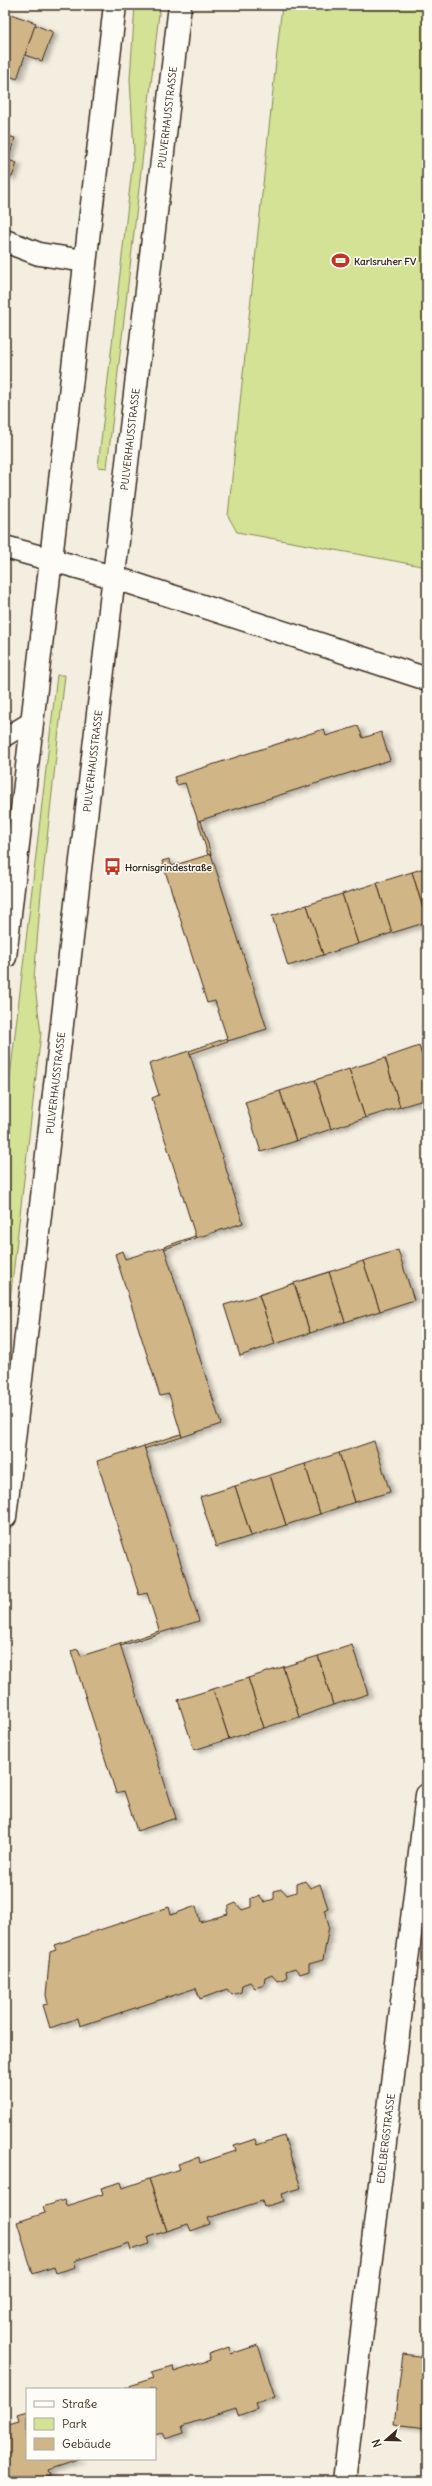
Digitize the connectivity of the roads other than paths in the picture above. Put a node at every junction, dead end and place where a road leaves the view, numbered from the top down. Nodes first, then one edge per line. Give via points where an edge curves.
1 (115, 5) edge
2 (180, 5) edge
3 (5, 241) edge
4 (85, 261) junction
5 (5, 547) edge
6 (50, 561) junction
7 (113, 577) junction
8 (427, 679) edge
9 (33, 720) junction
10 (5, 737) edge
11 (5, 957) edge
12 (5, 1517) edge
13 (427, 1795) edge
14 (419, 1927) edge
15 (344, 2481) edge

1 - 4 main road
2 - 7 main road, PULVERHAUSSTRASSE
3 - 4 main road via 39,254
4 - 6 main road
5 - 6 main road
6 - 7 main road
6 - 9 main road
7 - 8 main road
7 - 12 main road, PULVERHAUSSTRASSE
9 - 10 lane
9 - 11 main road
13 - 14 main road, EDELBERGSTRASSE
14 - 15 main road, EDELBERGSTRASSE

